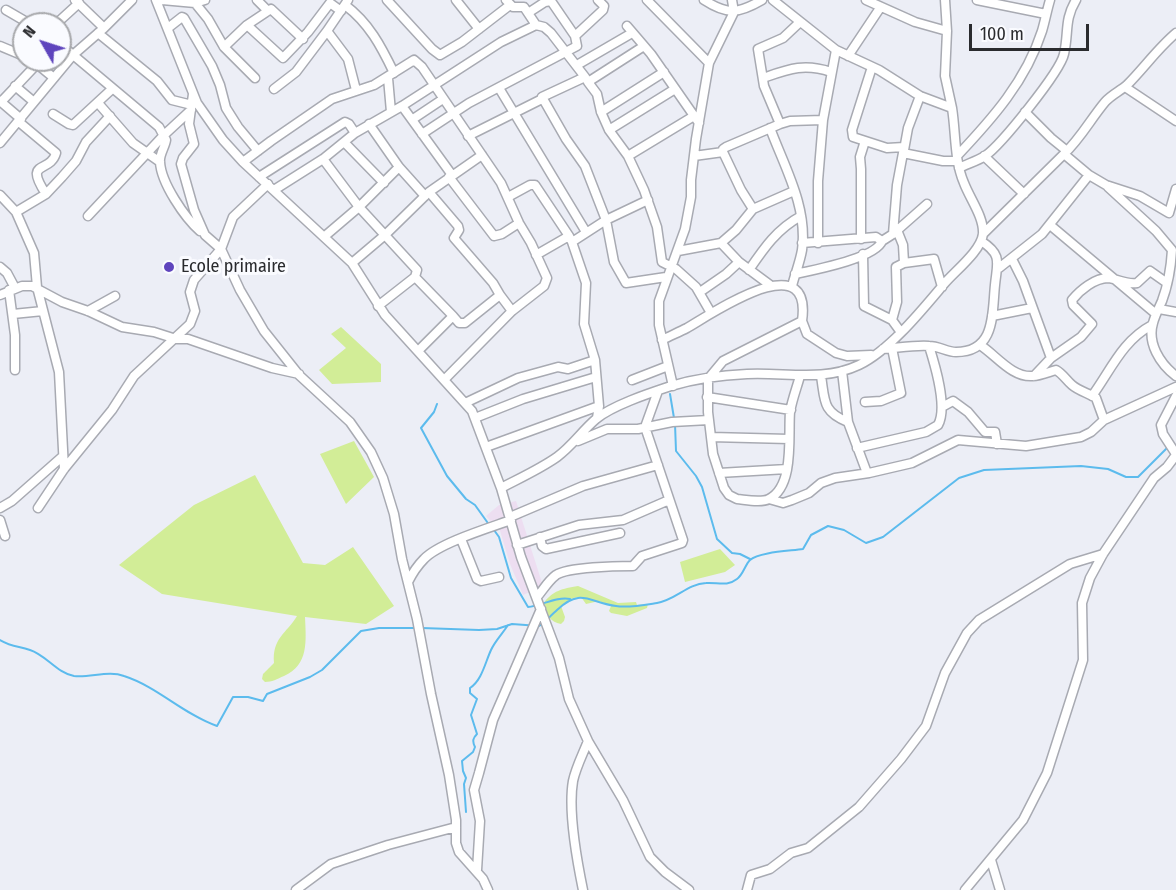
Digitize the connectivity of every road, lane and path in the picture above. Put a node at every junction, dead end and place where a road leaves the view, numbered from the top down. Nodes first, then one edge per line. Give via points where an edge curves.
1 (132, 0) edge
2 (156, 0) edge
3 (162, 0) edge
4 (205, 0) edge
5 (257, 0) edge
6 (387, 0) edge
7 (456, 0) edge
8 (598, 0) edge
9 (647, 0) edge
10 (704, 0) edge
11 (732, 0) edge
12 (762, 0) edge
13 (773, 0) edge
14 (866, 0) edge
15 (945, 0) edge
16 (977, 0) edge
17 (1050, 0) edge
18 (1076, 0) edge
19 (77, 2) edge
20 (328, 2) edge
21 (1001, 2) edge
22 (195, 3) junction
23 (508, 3) edge
24 (345, 5) edge
25 (527, 7) edge
26 (880, 8) junction
27 (6, 10) dead end
28 (268, 11) junction
29 (734, 12) junction
30 (12, 14) edge
31 (1046, 14) junction
32 (800, 22) junction
33 (247, 25) junction
34 (536, 25) junction
35 (168, 28) junction
36 (479, 29) junction
37 (101, 31) junction
38 (327, 31) junction
39 (946, 31) junction
40 (1176, 33) edge
41 (575, 36) junction
42 (303, 39) junction
43 (224, 46) junction
44 (644, 46) junction
45 (836, 50) junction
46 (565, 54) junction
47 (73, 55) junction
48 (848, 56) junction
49 (710, 63) junction
50 (577, 65) junction
51 (872, 67) junction
52 (26, 72) edge
53 (46, 72) edge
54 (664, 72) junction
55 (831, 72) junction
56 (391, 76) junction
57 (54, 78) junction
58 (255, 78) dead end
59 (763, 78) junction
60 (586, 80) junction
61 (434, 84) junction
62 (15, 86) junction
63 (1125, 87) junction
64 (499, 88) junction
65 (112, 89) junction
66 (274, 89) dead end
67 (675, 89) junction
68 (356, 90) junction
69 (193, 94) junction
70 (920, 96) junction
71 (443, 99) junction
72 (542, 99) junction
73 (1, 102) edge
74 (34, 102) junction
75 (98, 103) junction
76 (402, 106) junction
77 (192, 107) junction
78 (952, 108) junction
79 (391, 112) junction
80 (601, 112) junction
81 (1025, 112) junction
82 (515, 113) junction
83 (53, 114) dead end
84 (453, 114) junction
85 (110, 116) junction
86 (413, 119) junction
87 (696, 119) junction
88 (20, 120) junction
89 (823, 120) junction
90 (1176, 122) edge
91 (369, 124) junction
92 (780, 124) junction
93 (770, 128) junction
94 (609, 130) junction
95 (355, 133) junction
96 (423, 134) junction
97 (164, 135) junction
98 (468, 136) junction
99 (865, 141) junction
100 (344, 142) junction
101 (0, 143) edge
102 (903, 150) junction
103 (258, 151) junction
104 (723, 152) junction
105 (1065, 153) junction
106 (147, 154) junction
107 (482, 154) junction
108 (628, 156) junction
109 (694, 156) junction
110 (984, 156) junction
111 (323, 159) junction
112 (160, 162) junction
113 (243, 162) junction
114 (958, 162) junction
115 (399, 167) junction
116 (1089, 175) junction
117 (451, 176) junction
118 (259, 177) junction
119 (384, 183) junction
120 (1106, 185) junction
121 (271, 187) junction
122 (1176, 189) edge
123 (794, 191) junction
124 (46, 194) junction
125 (427, 194) junction
126 (1024, 194) junction
127 (0, 195) edge
128 (508, 197) junction
129 (648, 200) junction
130 (927, 204) dead end
131 (359, 207) junction
132 (753, 209) junction
133 (16, 212) junction
134 (1173, 214) edge
135 (88, 216) dead end
136 (801, 216) junction
137 (606, 220) junction
138 (519, 224) junction
139 (1050, 225) junction
140 (586, 232) junction
141 (895, 232) junction
142 (206, 235) junction
143 (385, 235) junction
144 (325, 236) junction
145 (982, 238) junction
146 (570, 239) junction
147 (861, 239) junction
148 (882, 241) junction
149 (722, 243) junction
150 (802, 243) junction
151 (818, 243) junction
152 (221, 249) junction
153 (678, 251) junction
154 (863, 254) junction
155 (536, 255) junction
156 (1012, 259) junction
157 (739, 262) junction
158 (352, 263) junction
159 (904, 263) junction
160 (0, 267) edge
161 (671, 267) junction
162 (999, 268) junction
163 (749, 270) junction
164 (795, 274) junction
165 (415, 277) junction
166 (666, 277) junction
167 (1117, 280) junction
168 (1167, 283) junction
169 (770, 285) junction
170 (792, 286) junction
171 (942, 286) junction
172 (37, 287) junction
173 (12, 289) junction
174 (700, 292) junction
175 (0, 295) edge
176 (500, 295) junction
177 (116, 296) dead end
178 (378, 306) junction
179 (1032, 308) junction
180 (43, 310) junction
181 (88, 311) junction
182 (512, 311) junction
183 (1157, 312) junction
184 (1176, 312) edge
185 (711, 313) junction
186 (13, 314) junction
187 (453, 316) junction
188 (992, 316) junction
189 (892, 320) junction
190 (802, 321) junction
191 (1152, 325) junction
192 (900, 331) junction
193 (176, 339) junction
194 (662, 340) junction
195 (980, 345) junction
196 (929, 346) junction
197 (884, 350) junction
198 (418, 351) junction
199 (1051, 358) junction
200 (595, 360) junction
201 (668, 366) junction
202 (15, 370) dead end
203 (842, 371) junction
204 (299, 375) junction
205 (800, 376) junction
206 (821, 376) junction
207 (1034, 376) junction
208 (1176, 376) edge
209 (596, 377) junction
210 (708, 379) junction
211 (444, 380) junction
212 (632, 380) dead end
213 (673, 386) junction
214 (1176, 387) edge
215 (658, 391) junction
216 (1092, 396) junction
217 (1176, 396) edge
218 (707, 397) junction
219 (864, 402) dead end
220 (465, 403) junction
221 (598, 406) junction
222 (942, 407) junction
223 (790, 410) junction
224 (476, 418) junction
225 (597, 418) junction
226 (709, 420) junction
227 (1104, 420) junction
228 (848, 422) junction
229 (645, 427) junction
230 (711, 437) junction
231 (789, 439) junction
232 (573, 443) junction
233 (997, 444) junction
234 (486, 447) junction
235 (857, 448) junction
236 (1176, 455) edge
237 (63, 456) junction
238 (658, 465) junction
239 (64, 469) junction
240 (787, 469) junction
241 (719, 473) junction
242 (867, 473) junction
243 (501, 488) junction
244 (769, 499) junction
245 (669, 500) junction
246 (0, 508) edge
247 (38, 508) dead end
248 (510, 518) junction
249 (0, 520) edge
250 (620, 533) dead end
251 (5, 536) dead end
252 (540, 537) junction
253 (460, 539) junction
254 (517, 544) junction
255 (1102, 554) junction
256 (499, 577) dead end
257 (408, 582) junction
258 (537, 597) junction
259 (541, 609) junction
260 (588, 741) junction
261 (456, 826) junction
262 (991, 860) junction
263 (477, 870) junction
264 (296, 890) edge
265 (488, 890) edge
266 (583, 890) edge
267 (689, 890) edge
268 (747, 890) edge
269 (965, 890) edge
270 (1000, 890) edge

1 - 37 street
2 - 35 street
3 - 22 street
4 - 22 street
5 - 28 street
6 - 36 street via 439,55
7 - 36 street
8 - 41 street via 603,10
9 - 49 street
10 - 29 street
11 - 29 street
12 - 29 street
13 - 32 street
14 - 26 street
15 - 39 street
16 - 21 street
17 - 31 street
18 - 81 street via 1068,13 1064,54
19 - 37 street
20 - 24 street
20 - 42 street
21 - 31 street
22 - 43 street
23 - 25 street
23 - 36 street
24 - 38 street
24 - 56 street via 367,25 384,52
25 - 34 street
25 - 41 street via 551,0
26 - 39 street
26 - 48 street
27 - 30 street
28 - 33 street
28 - 42 street via 274,10
29 - 49 street
31 - 114 street via 1024,73
32 - 45 street
32 - 59 street via 783,38 758,48
33 - 42 street via 281,58
33 - 43 street
34 - 46 street via 551,33
34 - 61 street
35 - 69 street
35 - 103 street via 184,18 212,66 226,108
37 - 47 street
37 - 77 street via 157,81 172,100
38 - 66 street via 296,72
38 - 68 street via 348,59
39 - 78 street via 945,76
40 - 63 street
41 - 46 street via 578,46
43 - 58 street
44 - 50 street via 630,30
44 - 54 street
44 - 60 street
45 - 48 street
45 - 55 street
46 - 50 street
46 - 64 street
47 - 57 street
47 - 65 street
48 - 51 street
49 - 87 street
50 - 60 street
51 - 70 street
51 - 99 street via 852,130 854,138
52 - 62 street
53 - 57 street
54 - 67 street
54 - 80 street
55 - 59 street via 806,67
55 - 89 street
56 - 61 street via 414,60
56 - 68 street
56 - 79 street
57 - 74 street
59 - 92 street
60 - 72 street via 543,95
60 - 80 street via 597,94
61 - 71 street
61 - 76 street
62 - 73 street
62 - 74 street
63 - 90 street
63 - 105 street via 1103,104
64 - 82 street
64 - 84 street
65 - 75 street
65 - 97 street via 153,120
67 - 87 street
67 - 94 street
68 - 103 street via 332,99
69 - 77 street
69 - 113 street via 211,125
70 - 78 street
70 - 102 street
71 - 84 street
71 - 86 street
72 - 82 street
72 - 137 street via 585,166
73 - 88 street
74 - 88 street
75 - 83 street via 73,125
75 - 85 street
76 - 79 street
76 - 86 street
77 - 97 street
77 - 142 street via 189,124 194,144 183,158 182,168
78 - 114 street
79 - 91 street
80 - 94 street
81 - 105 street
81 - 110 street
82 - 98 street
82 - 140 street
84 - 96 street
84 - 98 street
85 - 106 street
85 - 124 street
86 - 96 street
87 - 108 street
87 - 109 street
88 - 101 street
88 - 124 street via 56,153 36,174
89 - 92 street
89 - 151 street
91 - 95 street
91 - 115 street
92 - 93 street
93 - 104 street via 724,147
93 - 123 street
94 - 108 street
95 - 100 street
95 - 118 street via 345,122
96 - 117 street
97 - 106 street
97 - 112 street
98 - 107 street
99 - 102 street
99 - 147 street via 860,162
100 - 111 street
100 - 119 street
102 - 114 street
102 - 141 street
103 - 113 street
104 - 109 street
104 - 132 street
105 - 116 street
105 - 126 street
106 - 112 street
106 - 135 street
107 - 117 street
107 - 128 street
108 - 129 street
109 - 153 street via 691,198
110 - 114 street
110 - 126 street
111 - 121 street
111 - 131 street
112 - 142 street via 178,204
113 - 118 street
114 - 145 street via 982,225
115 - 119 street
115 - 125 street
116 - 120 street
116 - 139 street
117 - 125 street
117 - 138 street via 494,236
118 - 121 street
119 - 131 street
120 - 134 street via 1140,196
120 - 168 street via 1172,250
121 - 144 street
121 - 152 street via 233,217
122 - 134 street
123 - 132 street
123 - 136 street
124 - 133 street
125 - 143 street
125 - 176 street via 458,226 454,238
126 - 145 street
127 - 133 street
128 - 138 street
128 - 146 street via 535,185
129 - 137 street
129 - 161 street via 662,262
130 - 141 street
131 - 143 street
131 - 144 street
132 - 149 street
133 - 172 street via 32,247
136 - 150 street
136 - 163 street via 769,241
137 - 140 street
137 - 166 street via 613,259 626,283
138 - 155 street
139 - 156 street
139 - 167 street
140 - 146 street
141 - 148 street
141 - 159 street via 903,245
142 - 152 street
143 - 158 street
143 - 165 street via 414,265
144 - 158 street
145 - 162 street via 992,249
145 - 171 street
146 - 155 street
146 - 200 street via 586,283 584,324
147 - 148 street via 876,237
147 - 151 street
148 - 154 street
149 - 153 street
149 - 157 street
150 - 151 street
150 - 164 street
152 - 193 street via 194,280 190,292 194,317
152 - 204 street via 264,331
153 - 161 street
154 - 164 street
154 - 189 street via 864,306
155 - 182 street via 546,283
156 - 162 street
156 - 179 street
157 - 163 street
157 - 174 street
158 - 178 street
159 - 171 street via 933,259
159 - 189 street via 896,267 897,302
160 - 173 street via 7,273
161 - 166 street
161 - 174 street
162 - 188 street
163 - 169 street
164 - 170 street
165 - 178 street
165 - 187 street
166 - 194 street via 658,315
167 - 168 street via 1137,283 1150,271
167 - 183 street
167 - 199 street via 1100,279 1077,293 1073,305 1092,324
168 - 183 street
169 - 170 street
169 - 185 street
170 - 190 street via 801,301
171 - 192 street
172 - 173 street
172 - 180 street
172 - 181 street
173 - 175 street
173 - 186 street
174 - 185 street
176 - 182 street
176 - 187 street via 465,323 459,323
177 - 181 street
178 - 198 street
179 - 188 street
179 - 199 street
180 - 186 street
180 - 237 street via 59,372
181 - 193 street via 123,327
182 - 211 street
183 - 184 street
183 - 191 street
185 - 194 street
186 - 202 street
187 - 198 street
188 - 195 street via 990,331
189 - 192 street
190 - 197 street via 807,334 841,355 865,356
190 - 210 street via 723,361
191 - 208 street via 1155,350 1162,364
191 - 216 street via 1122,349
192 - 197 street
193 - 204 street via 188,339
193 - 239 street via 142,367
194 - 201 street
195 - 196 street via 956,352
195 - 207 street via 1015,372
196 - 197 street
196 - 222 street
197 - 203 street
197 - 219 street via 901,393 890,399
198 - 211 street
199 - 207 street
200 - 209 street
200 - 220 street via 518,378
201 - 212 street
201 - 213 street
203 - 206 street
203 - 228 street
204 - 257 street via 350,422 371,452 394,514
205 - 206 street
205 - 210 street via 745,374
205 - 223 street
206 - 228 street via 828,409
207 - 216 street via 1056,370 1070,384
209 - 221 street
209 - 224 street
210 - 213 street
210 - 218 street
211 - 220 street
213 - 215 street
214 - 227 street
215 - 225 street
215 - 229 street
216 - 227 street
217 - 236 street via 1161,425
218 - 223 street
218 - 226 street
220 - 224 street
221 - 225 street
221 - 234 street
222 - 233 street via 953,401 985,432 994,432
222 - 235 street via 938,425 926,432
223 - 231 street
224 - 234 street
225 - 232 street
226 - 229 street
226 - 230 street
227 - 233 street via 1081,437 1026,446
228 - 235 street
229 - 232 street via 607,429
229 - 238 street
230 - 231 street
230 - 241 street
231 - 240 street
232 - 243 street via 540,468
233 - 242 street via 958,440 912,463
234 - 243 street
235 - 242 street
236 - 255 street via 1154,478
237 - 239 street
237 - 246 street
238 - 245 street
238 - 248 street via 583,486
239 - 247 street
240 - 241 street
240 - 244 street via 779,490
241 - 244 street via 726,492 733,498
242 - 244 street via 835,478 783,503
243 - 248 street
245 - 252 street via 623,520 579,525
245 - 258 street via 681,544 642,556 633,566 561,572
248 - 253 street
248 - 254 street
249 - 251 street
250 - 252 street via 546,549
252 - 254 street
253 - 256 street via 477,579
253 - 257 street via 428,555
254 - 258 street
255 - 262 street via 1082,603 1083,660 1047,773 1023,820
255 - 268 street via 1070,564 979,620 967,633 945,674 926,726 901,759 859,807 808,848 751,875
257 - 261 street
258 - 259 street
259 - 260 street via 569,699
259 - 263 street via 493,720 478,773 474,790 480,821
260 - 266 street via 572,790 576,855
260 - 267 street via 623,800 650,857
261 - 263 street via 459,852
261 - 264 street via 331,864
262 - 269 street
262 - 270 street
263 - 265 street

